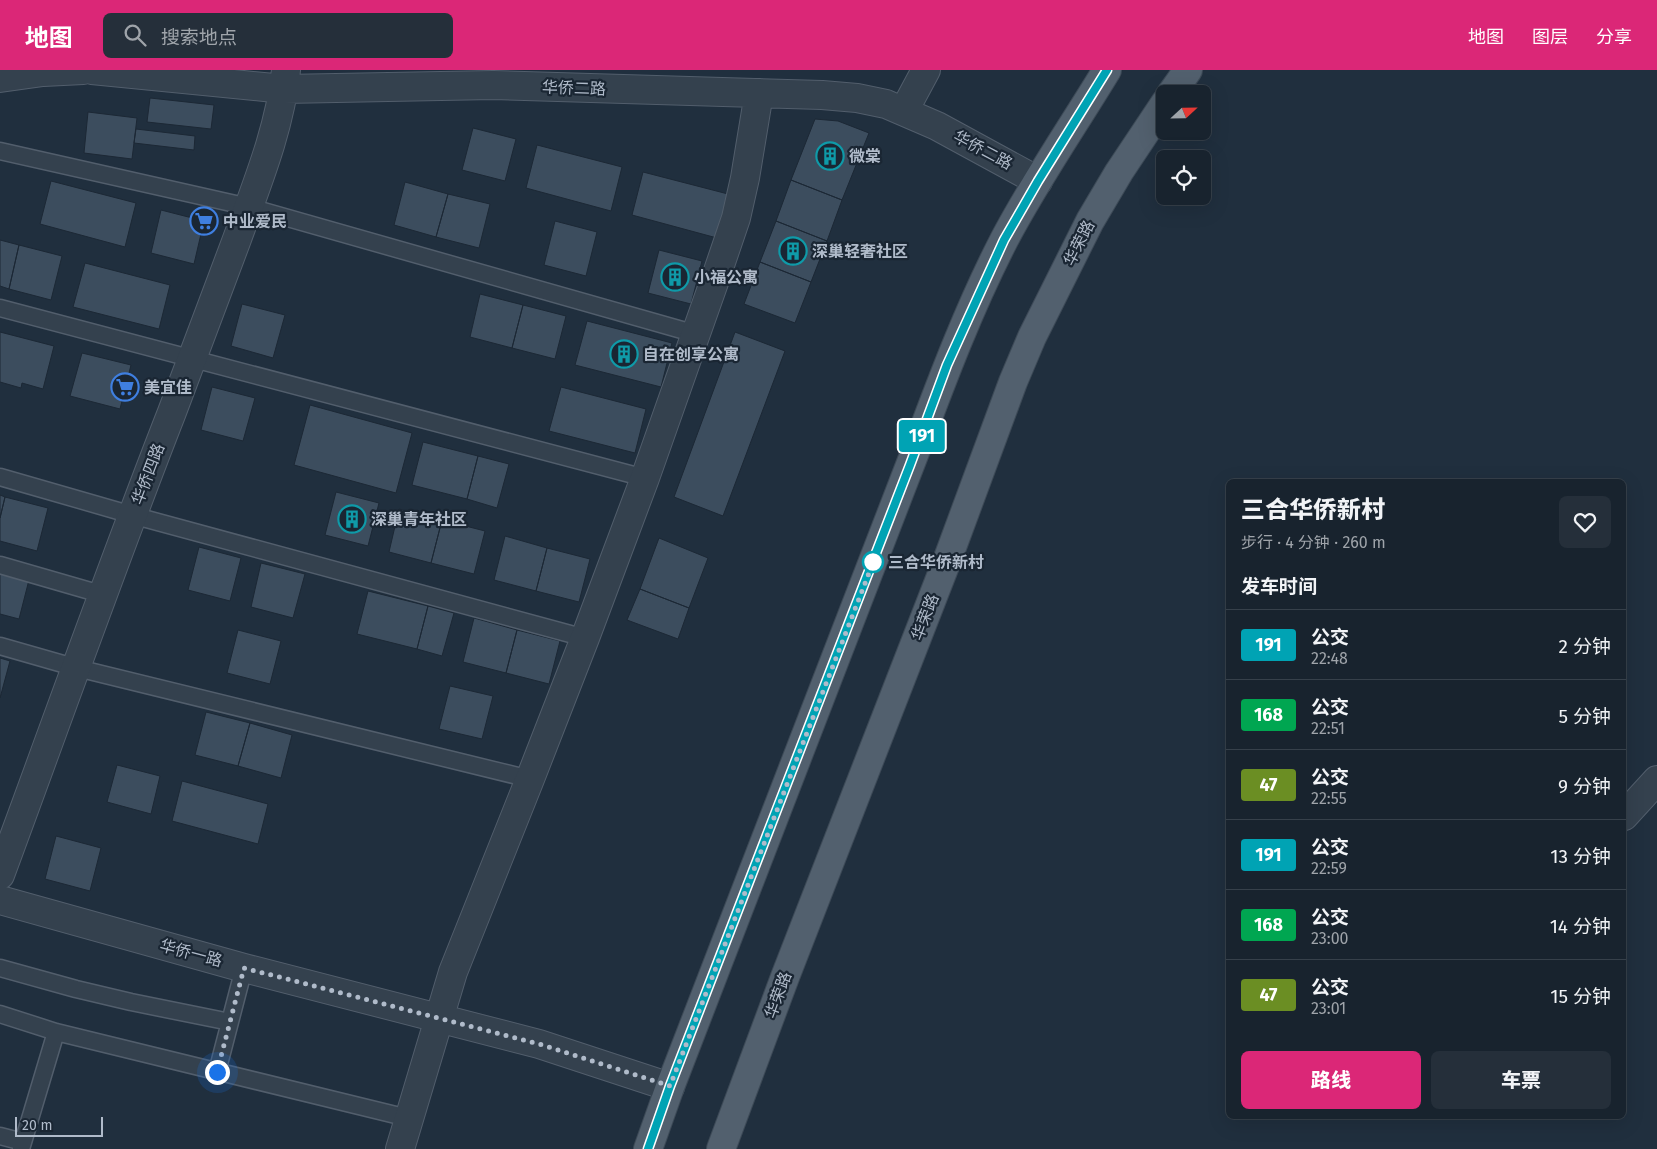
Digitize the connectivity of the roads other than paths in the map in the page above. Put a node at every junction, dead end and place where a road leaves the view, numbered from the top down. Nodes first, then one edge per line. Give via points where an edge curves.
1 (82, 70) edge
2 (92, 70) edge
3 (926, 70) edge
4 (1107, 70) edge
5 (1188, 70) edge
6 (0, 78) edge
7 (285, 80) edge
8 (1177, 85) edge
9 (759, 93) junction
10 (904, 111) junction
11 (1156, 116) edge
12 (0, 151) edge
13 (1038, 181) junction
14 (249, 207) junction
15 (0, 308) edge
16 (696, 334) junction
17 (192, 359) junction
18 (0, 477) edge
19 (645, 478) junction
20 (132, 514) junction
21 (0, 565) edge
22 (104, 595) junction
23 (584, 638) junction
24 (0, 646) edge
25 (77, 668) junction
26 (530, 779) junction
27 (1657, 780) edge
28 (1626, 814) edge
29 (0, 875) edge
30 (0, 900) edge
31 (0, 968) edge
32 (244, 968) junction
33 (0, 1014) edge
34 (440, 1019) junction
35 (230, 1022) junction
36 (56, 1032) junction
37 (217, 1072) junction
38 (670, 1086) junction
39 (408, 1118) junction
40 (0, 1136) edge
41 (22, 1146) edge
42 (400, 1149) edge
43 (648, 1149) edge
44 (721, 1149) edge

1 - 6 street
2 - 7 street, 华侨二路
3 - 10 street
4 - 13 main road
5 - 8 main road
7 - 9 street, 华侨二路
7 - 14 street, 华侨四路 via 279,116
9 - 10 street, 华侨二路 via 857,98
9 - 16 street via 736,218
10 - 13 street, 华侨二路
11 - 44 main road, 华荣路 via 1090,221 1013,382
12 - 14 lane
13 - 38 main road via 1004,240 947,365
14 - 16 lane
14 - 17 street, 华侨四路
15 - 17 lane
16 - 19 street
17 - 19 lane
17 - 20 street, 华侨四路
18 - 20 lane
19 - 23 street
20 - 22 street, 华侨四路
20 - 23 lane
21 - 22 lane
22 - 25 street, 华侨四路
23 - 26 street
24 - 25 lane
25 - 26 lane
25 - 29 street, 华侨四路
26 - 34 street via 453,972
27 - 28 street
30 - 32 street, 华侨一路
31 - 35 lane via 131,1002
32 - 34 street, 华侨一路
32 - 35 lane
33 - 36 lane
34 - 38 street, 华侨一路 via 539,1044
34 - 39 street
35 - 37 lane
36 - 37 lane
36 - 41 lane
37 - 39 lane
38 - 43 main road
39 - 42 street
40 - 41 lane

